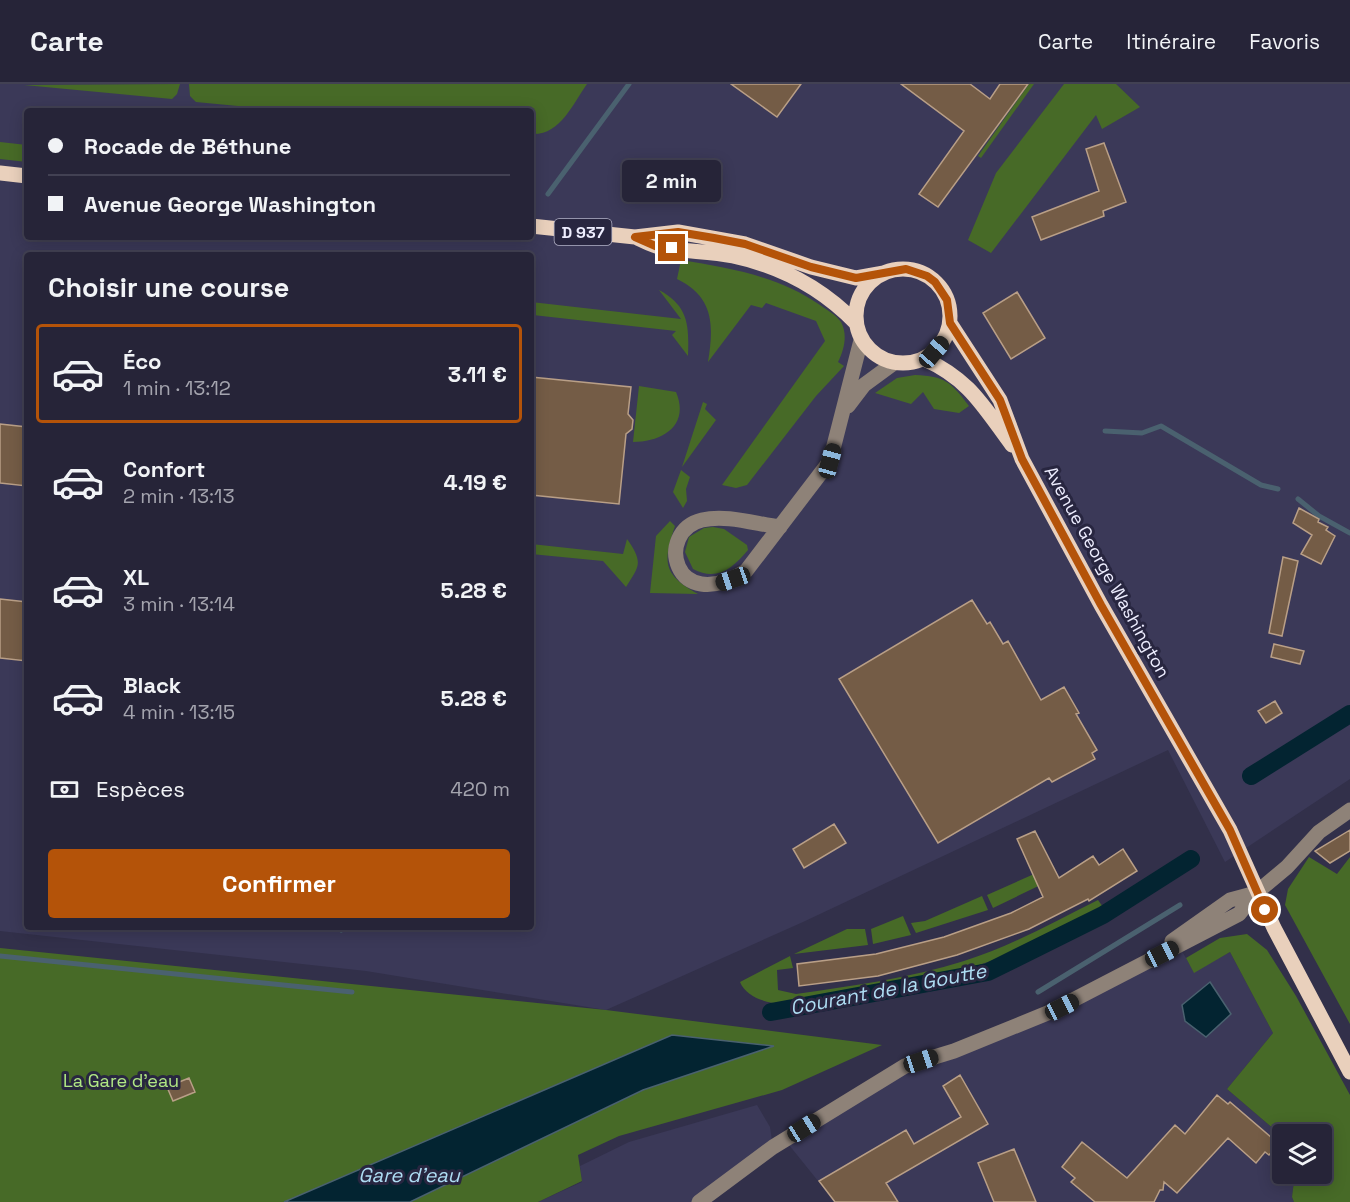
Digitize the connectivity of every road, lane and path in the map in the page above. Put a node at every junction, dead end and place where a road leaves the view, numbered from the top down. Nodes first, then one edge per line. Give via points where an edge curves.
1 (0, 173) edge
2 (24, 176) edge
3 (534, 226) edge
4 (635, 237) junction
5 (884, 273) junction
6 (856, 323) junction
7 (950, 323) junction
8 (861, 340) junction
9 (924, 359) junction
10 (894, 363) junction
11 (843, 414) junction
12 (1022, 459) junction
13 (780, 527) junction
14 (1350, 810) edge
15 (1256, 893) junction
16 (1350, 1072) edge
17 (699, 1202) edge

1 - 2 main road
3 - 4 main road, D 937
4 - 5 main road, D 937 via 663,232 687,234 745,244 856,278
4 - 6 main road, D 937 via 660,248 734,256 803,280
5 - 6 main road via 861,293
5 - 7 main road via 906,269 927,276 947,300
6 - 8 main road
7 - 9 main road via 942,343
7 - 12 main road, Avenue George Washington via 1000,400
8 - 10 main road via 870,351
8 - 11 street
9 - 10 main road
9 - 12 main road, Avenue George Washington via 963,381
10 - 11 street via 864,385
11 - 13 street via 830,461
12 - 15 main road, Avenue George Washington via 1230,830
13 - 13 street via 746,571 733,579 701,585 682,574 677,543 682,532 701,520 716,518
14 - 15 street via 1319,832
15 - 16 main road, Avenue George Washington
15 - 17 street via 1239,914 1050,1012 905,1066 773,1147

